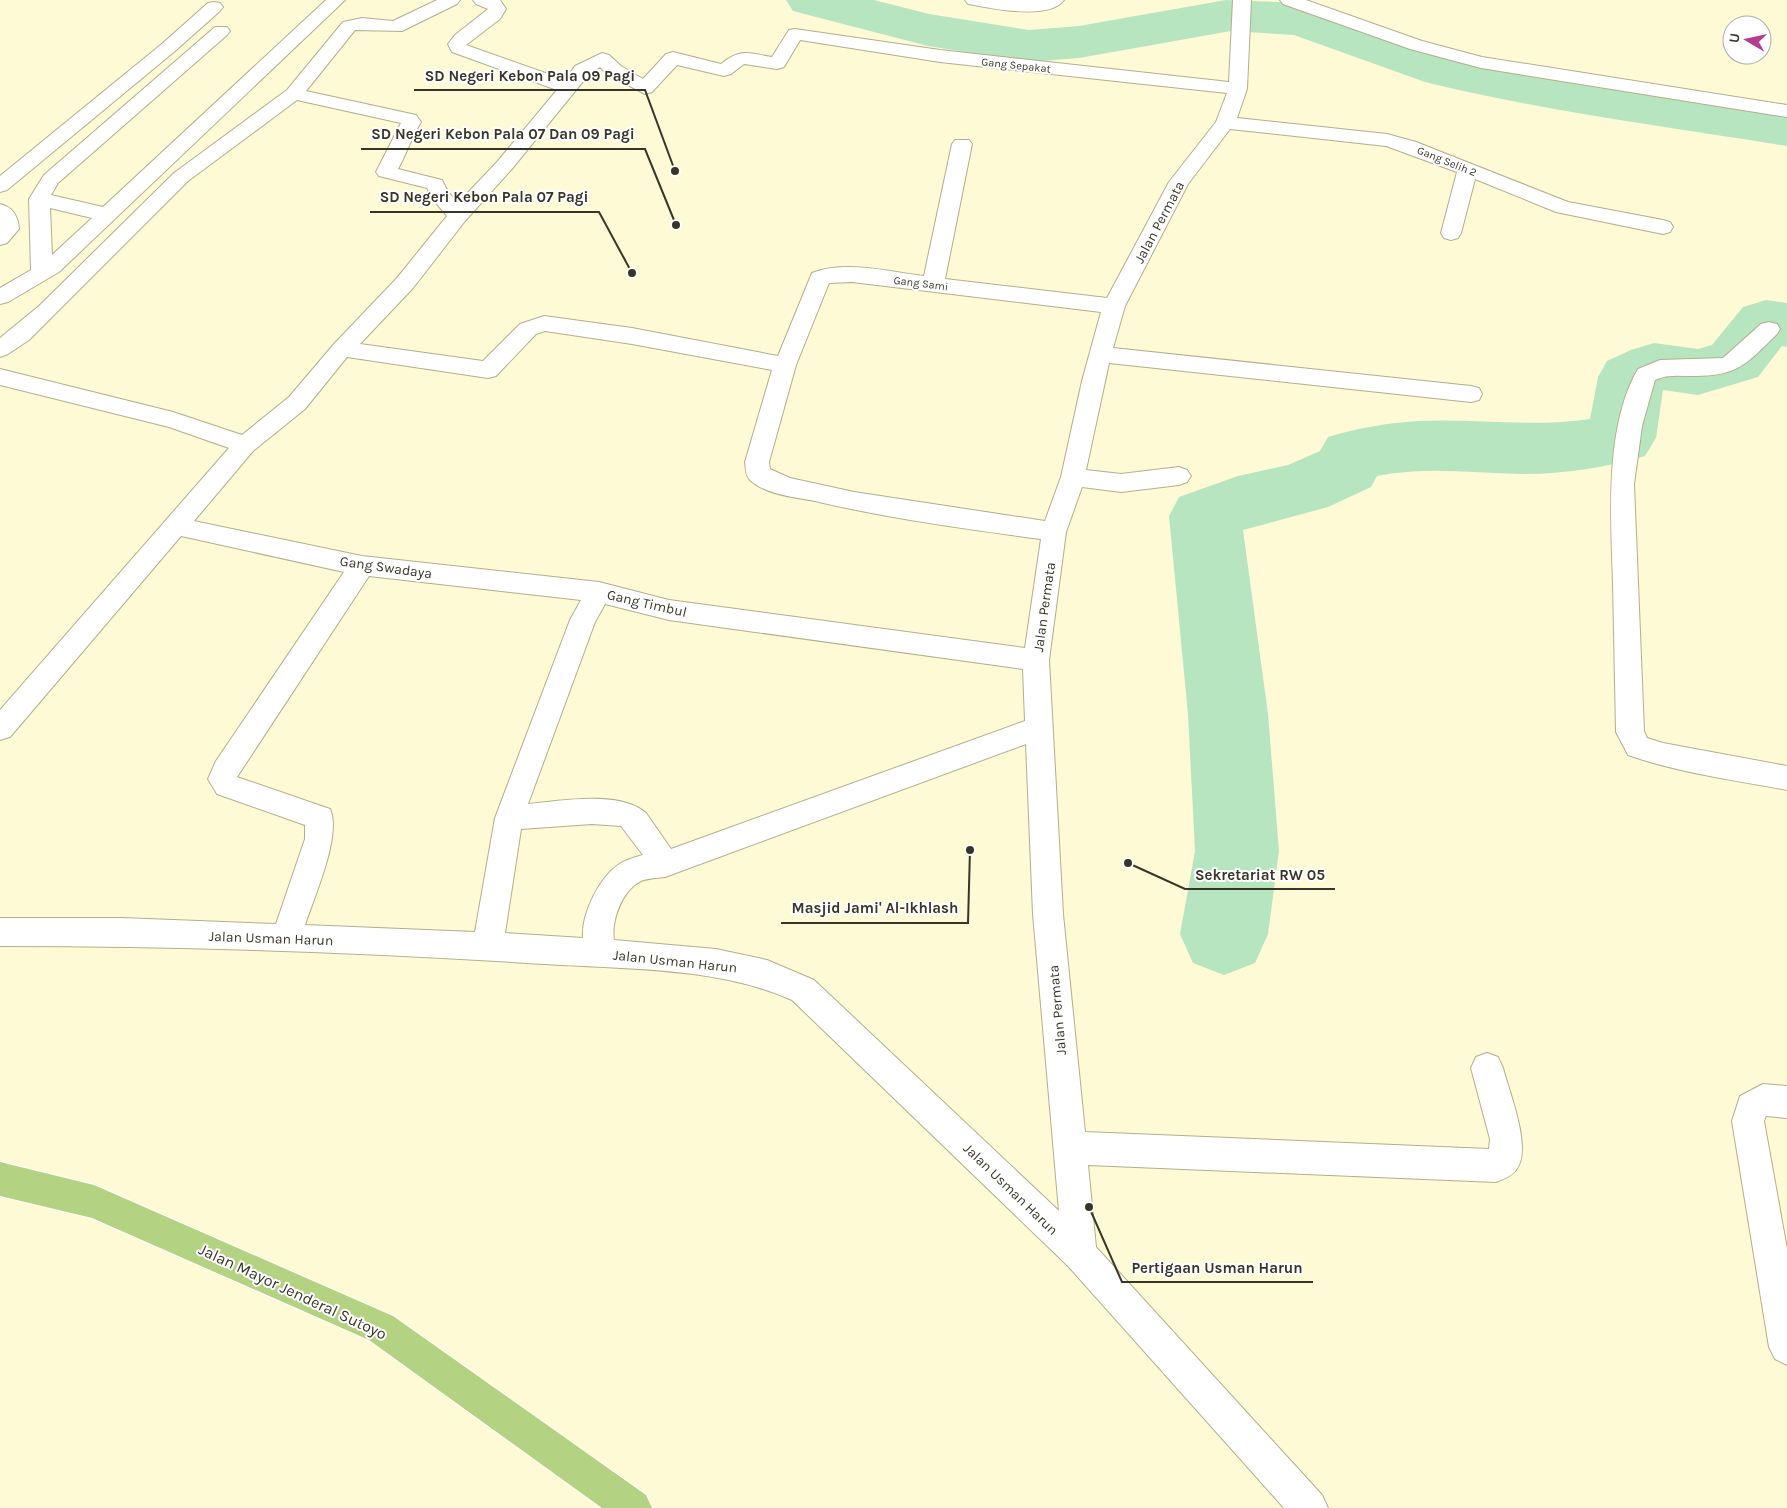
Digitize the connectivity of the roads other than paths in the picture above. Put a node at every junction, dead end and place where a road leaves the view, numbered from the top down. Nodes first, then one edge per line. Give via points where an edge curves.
1 (336, 0) edge
2 (451, 0) edge
3 (482, 0) edge
4 (974, 0) edge
5 (1055, 0) edge
6 (1242, 0) edge
7 (1289, 0) edge
8 (214, 7) dead end
9 (221, 31) dead end
10 (569, 88) junction
11 (1238, 89) junction
12 (294, 94) junction
13 (1787, 111) edge
14 (1226, 123) junction
15 (962, 144) dead end
16 (1467, 170) junction
17 (0, 186) edge
18 (39, 199) junction
19 (0, 210) edge
20 (108, 215) junction
21 (458, 216) junction
22 (1663, 227) dead end
23 (1451, 233) dead end
24 (0, 238) edge
25 (42, 272) junction
26 (933, 284) junction
27 (0, 297) edge
28 (1114, 306) junction
29 (1769, 329) dead end
30 (0, 349) edge
31 (342, 349) junction
32 (1101, 354) junction
33 (785, 365) junction
34 (0, 377) edge
35 (1471, 394) dead end
36 (245, 445) junction
37 (1179, 476) dead end
38 (1073, 477) junction
39 (176, 526) junction
40 (1054, 532) junction
41 (362, 566) junction
42 (599, 592) junction
43 (1036, 660) junction
44 (1040, 728) junction
45 (0, 729) edge
46 (1787, 778) edge
47 (509, 818) junction
48 (665, 864) junction
49 (0, 932) edge
50 (286, 938) junction
51 (488, 946) junction
52 (604, 954) junction
53 (1487, 1068) dead end
54 (1787, 1102) edge
55 (1070, 1148) junction
56 (0, 1179) edge
57 (1080, 1254) junction
58 (1787, 1347) edge
59 (634, 1508) edge
60 (1308, 1508) edge

1 - 20 street
2 - 12 street via 396,27 362,23 349,26
3 - 10 street via 494,4 497,9 494,15 461,39 458,48
4 - 5 street via 1015,7 1037,7
6 - 11 street, Jalan Permata
7 - 13 street via 1416,45 1481,62
8 - 17 street
9 - 18 street via 51,179
10 - 11 street, Gang Sepakat via 582,70 602,59 645,88 674,58 724,70 740,58 777,63 795,34 940,56
10 - 21 street
11 - 14 street, Jalan Permata
12 - 21 street via 410,119 386,172 435,184 439,194
12 - 30 street via 181,177 47,312
14 - 16 street, Gang Selih 2 via 1387,140
14 - 28 street, Jalan Permata via 1180,182
15 - 26 street
16 - 22 street, Gang Selih 2 via 1563,207
16 - 23 street
18 - 20 street
18 - 25 street
19 - 24 street via 8,218 9,229
20 - 25 street via 52,267
21 - 31 street via 405,283
25 - 27 street
26 - 28 street, Gang Sami
26 - 33 street, Gang Sami via 852,275 820,278
28 - 32 street, Jalan Permata
29 - 46 street via 1728,365 1660,368 1646,375 1642,384 1630,426 1622,484 1630,732 1638,747 1662,755
31 - 33 street via 488,370 528,329 544,323
31 - 36 street via 297,403
32 - 35 street
32 - 38 street, Jalan Permata
33 - 40 street via 757,462 758,473 768,481 909,512
34 - 36 street via 173,420
36 - 39 street
37 - 38 street via 1121,483
38 - 40 street, Jalan Permata
39 - 41 street, Gang Swadaya
39 - 45 street
40 - 43 street, Jalan Permata
41 - 42 street, Gang Swadaya
41 - 50 street via 222,779 227,786 320,818 319,839
42 - 43 street, Gang Timbul via 669,610
42 - 47 street, Gang Timbul via 583,620
43 - 44 street, Jalan Permata
44 - 48 street
44 - 55 street, Jalan Permata via 1048,914
47 - 48 street via 624,813 636,823
47 - 51 street, Gang Timbul
48 - 52 street via 634,870 611,892 599,934 598,943
49 - 50 street, Jalan Usman Harun via 122,932
50 - 51 street, Jalan Usman Harun
51 - 52 street, Jalan Usman Harun
52 - 57 street, Jalan Usman Harun via 716,963 767,974 802,990
53 - 55 street via 1506,1139 1505,1158 1496,1166
54 - 58 street via 1763,1100 1751,1107 1748,1121
55 - 57 street, Jalan Permata
56 - 59 highway, Jalan Mayor Jenderal Sutoyo via 94,1202 381,1328
57 - 60 street, Jalan Usman Harun

